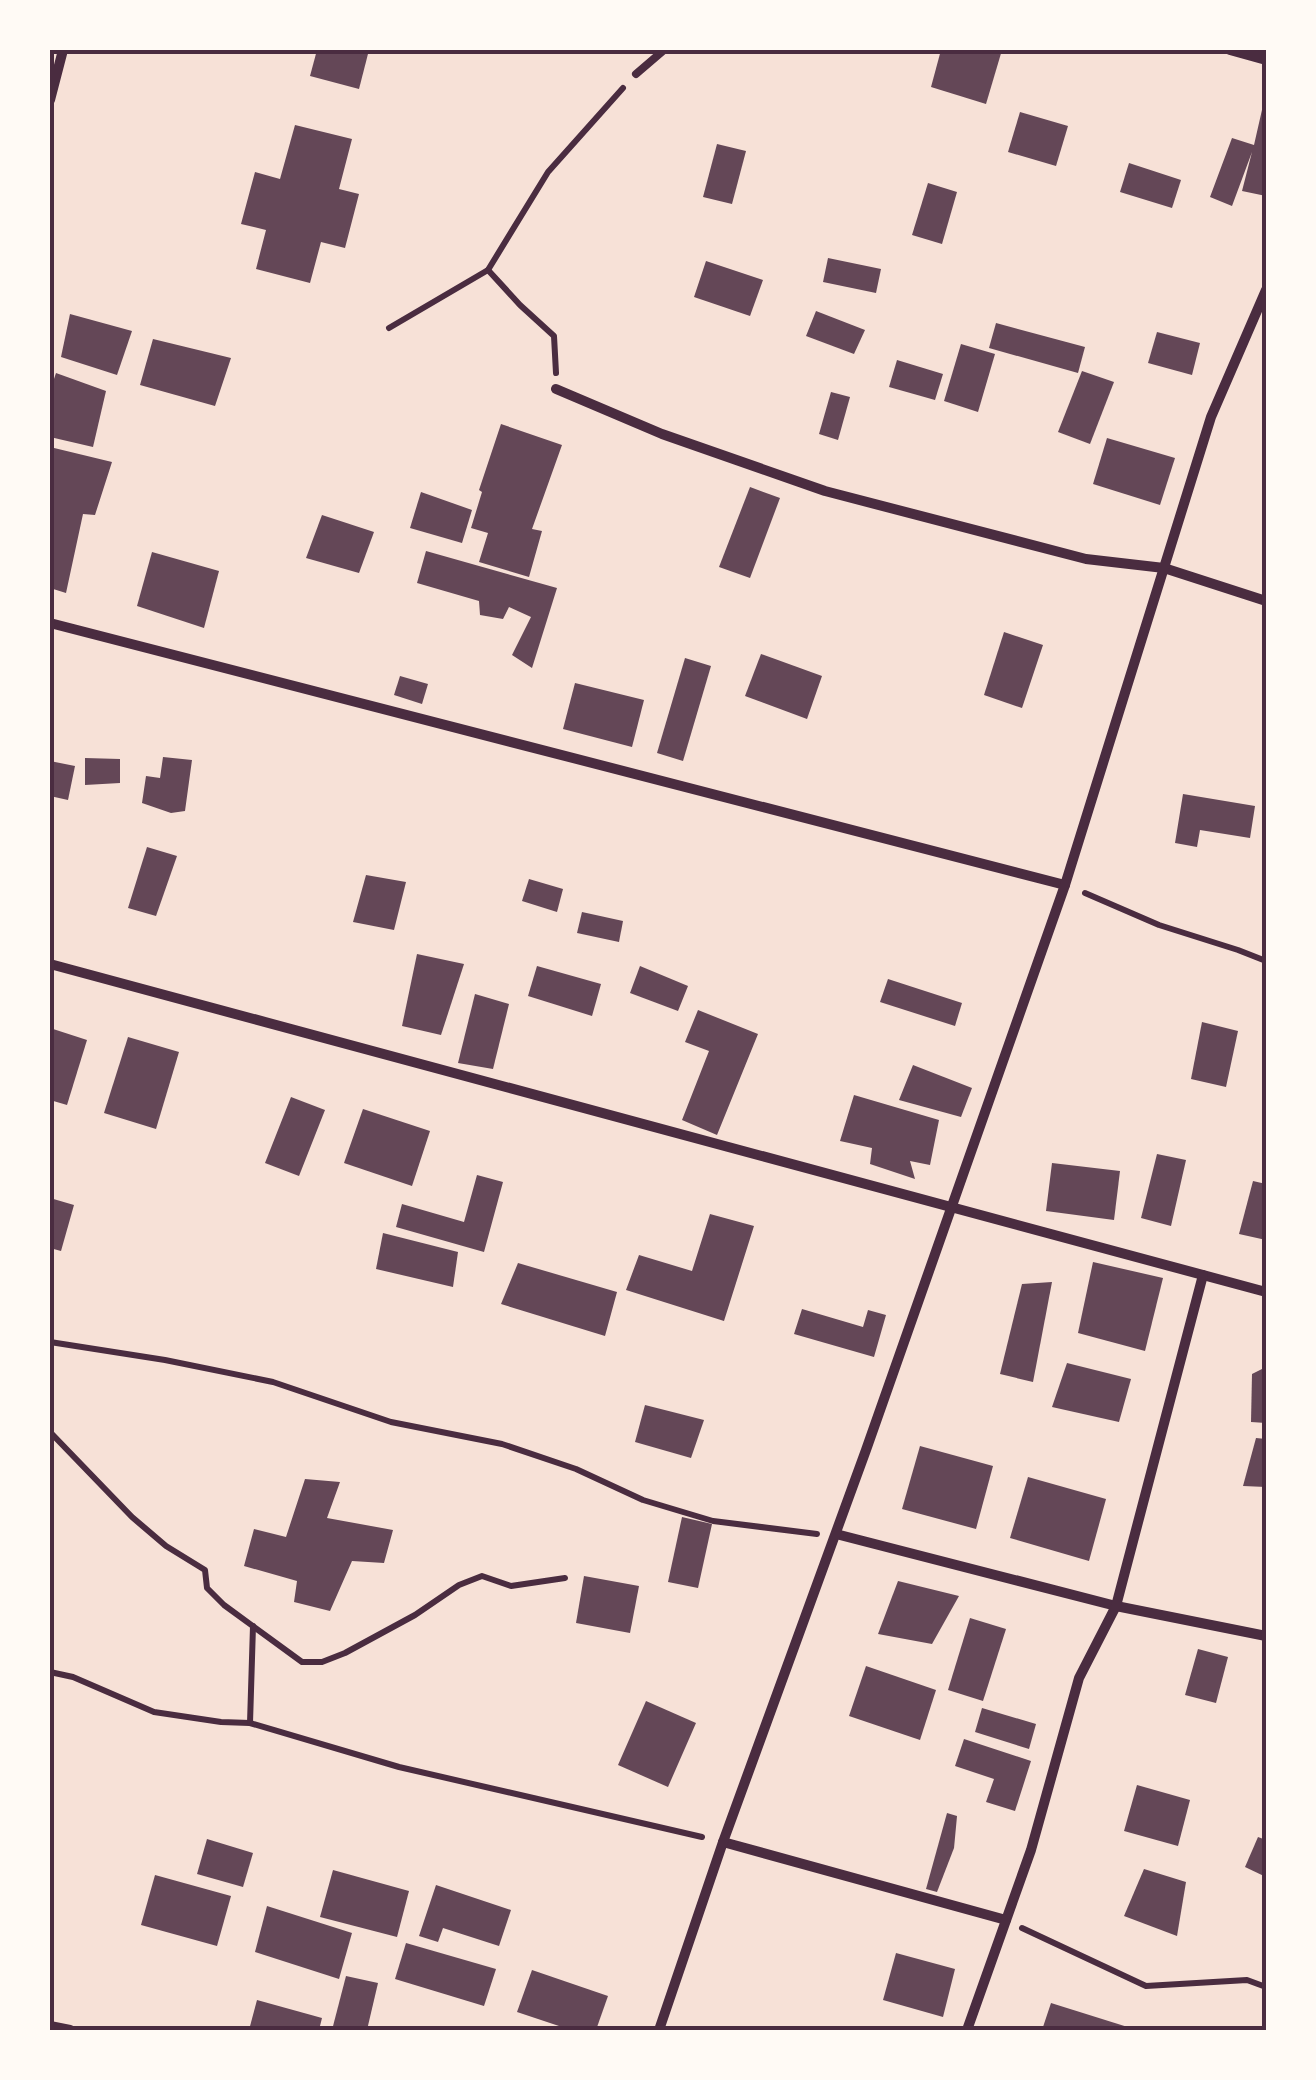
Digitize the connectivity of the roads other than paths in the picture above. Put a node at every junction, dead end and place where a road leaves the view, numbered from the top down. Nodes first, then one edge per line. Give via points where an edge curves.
1 (63, 50) edge
2 (664, 50) edge
3 (1230, 50) edge
4 (1266, 60) edge
5 (636, 74) road end
6 (50, 100) edge
7 (1266, 290) edge
8 (556, 389) road end
9 (1164, 568) junction
10 (1266, 601) edge
11 (50, 623) edge
12 (1066, 884) junction
13 (50, 964) edge
14 (952, 1208) junction
15 (1203, 1275) junction
16 (1266, 1292) edge
17 (836, 1534) junction
18 (1116, 1606) junction
19 (1266, 1636) edge
20 (723, 1842) junction
21 (1006, 1920) junction
22 (50, 2026) edge
23 (70, 2030) edge
24 (659, 2030) edge
25 (967, 2030) edge

1 - 6 street
2 - 5 lane
3 - 4 street
7 - 9 street via 1211,417
8 - 9 street via 825,490 1086,559
9 - 10 street
9 - 12 street
11 - 12 street
12 - 14 street
13 - 14 street
14 - 15 street
14 - 17 street
15 - 16 street
15 - 18 street
17 - 18 street
17 - 20 street
18 - 19 street
18 - 21 street via 1079,1678
20 - 21 street
20 - 24 street
21 - 25 street
22 - 23 street

